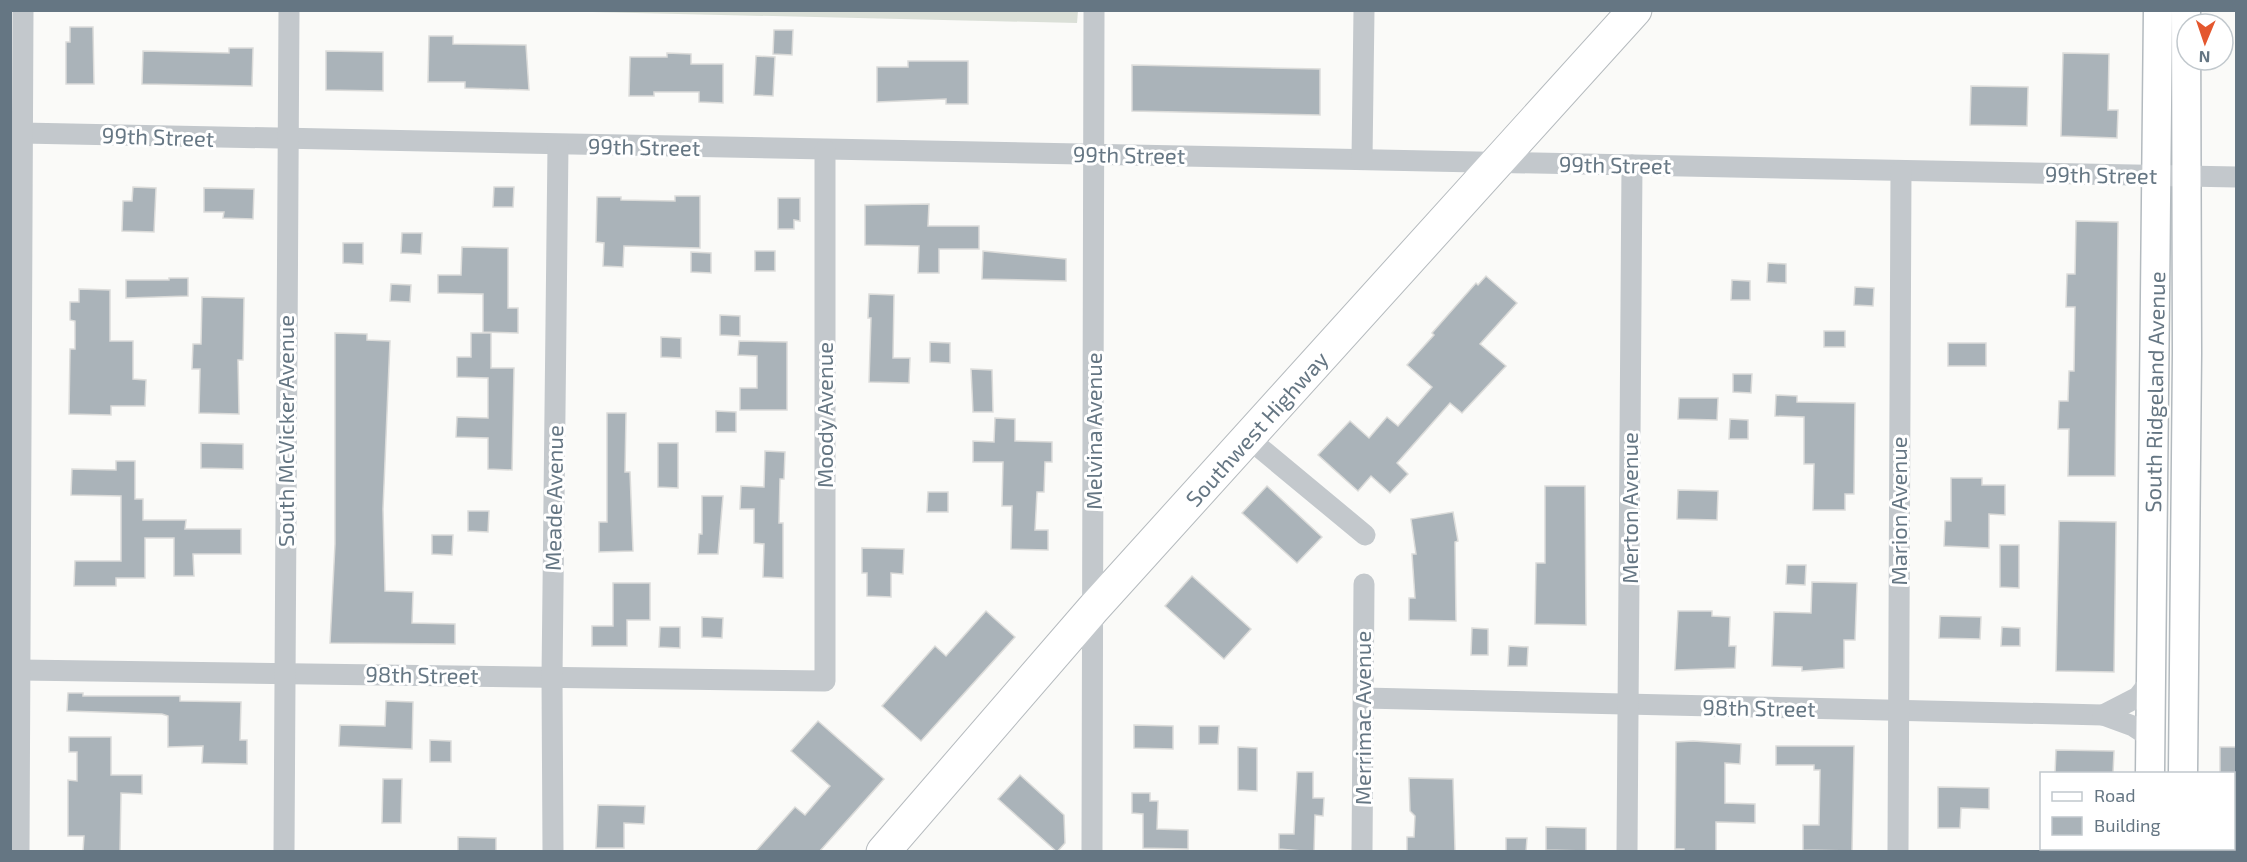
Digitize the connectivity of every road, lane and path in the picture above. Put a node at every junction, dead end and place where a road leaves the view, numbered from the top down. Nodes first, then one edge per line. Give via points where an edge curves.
1 (23, 10) edge
2 (289, 10) edge
3 (1094, 10) edge
4 (1364, 10) edge
5 (2186, 10) edge
6 (1634, 11) edge
7 (2158, 16) edge
8 (22, 134) junction
9 (288, 141) junction
10 (558, 145) junction
11 (825, 150) junction
12 (1095, 154) junction
13 (1362, 159) junction
14 (1497, 162) junction
15 (1632, 165) junction
16 (1901, 171) junction
17 (2157, 176) junction
18 (2185, 177) junction
19 (2236, 177) edge
20 (1248, 438) junction
21 (1365, 535) dead end
22 (1364, 584) dead end
23 (2153, 604) junction
24 (1093, 609) junction
25 (20, 670) junction
26 (285, 673) junction
27 (552, 677) junction
28 (2153, 678) junction
29 (825, 681) joint
30 (1364, 698) junction
31 (1628, 705) junction
32 (1898, 711) junction
33 (2103, 715) junction
34 (2183, 734) junction
35 (2150, 737) junction
36 (2150, 772) edge
37 (2183, 772) edge
38 (19, 852) edge
39 (284, 852) edge
40 (553, 852) edge
41 (883, 852) edge
42 (1092, 852) edge
43 (1362, 852) edge
44 (1627, 852) edge
45 (1898, 852) edge

1 - 8 street
2 - 9 street, South McVicker Avenue
3 - 12 street, Melvina Avenue
4 - 13 street
5 - 18 main road, South Ridgeland Avenue
6 - 14 main road, Southwest Highway
7 - 17 main road, South Ridgeland Avenue
8 - 9 street, 99th Street
8 - 25 street
9 - 10 street, 99th Street
9 - 26 street, South McVicker Avenue
10 - 11 street, 99th Street
10 - 27 street, Meade Avenue
11 - 12 street, 99th Street
11 - 29 street, Moody Avenue
12 - 13 street, 99th Street
12 - 24 street, Melvina Avenue
13 - 14 street, 99th Street
14 - 15 street, 99th Street
14 - 20 main road, Southwest Highway
15 - 16 street, 99th Street
15 - 31 street, Merton Avenue
16 - 17 street, 99th Street
16 - 32 street, Marion Avenue
17 - 18 street, 99th Street
17 - 23 main road, South Ridgeland Avenue
18 - 19 street, 99th Street
18 - 34 main road, South Ridgeland Avenue
20 - 21 street
20 - 24 main road, Southwest Highway
22 - 30 street, Merrimac Avenue
23 - 28 main road, South Ridgeland Avenue
23 - 34 main road via 2165,674
24 - 41 main road, Southwest Highway
24 - 42 street, Melvina Avenue
25 - 26 street, 98th Street
25 - 38 street
26 - 27 street, 98th Street
26 - 39 street, South McVicker Avenue
27 - 29 street, 98th Street
27 - 40 street, Meade Avenue
28 - 33 street via 2138,697
28 - 35 main road, South Ridgeland Avenue
30 - 31 street, 98th Street
30 - 43 street, Merrimac Avenue
31 - 32 street, 98th Street
31 - 44 street, Merton Avenue
32 - 33 street, 98th Street
32 - 45 street, Marion Avenue
33 - 35 street, 98th Street
34 - 37 main road, South Ridgeland Avenue
35 - 36 main road, South Ridgeland Avenue

